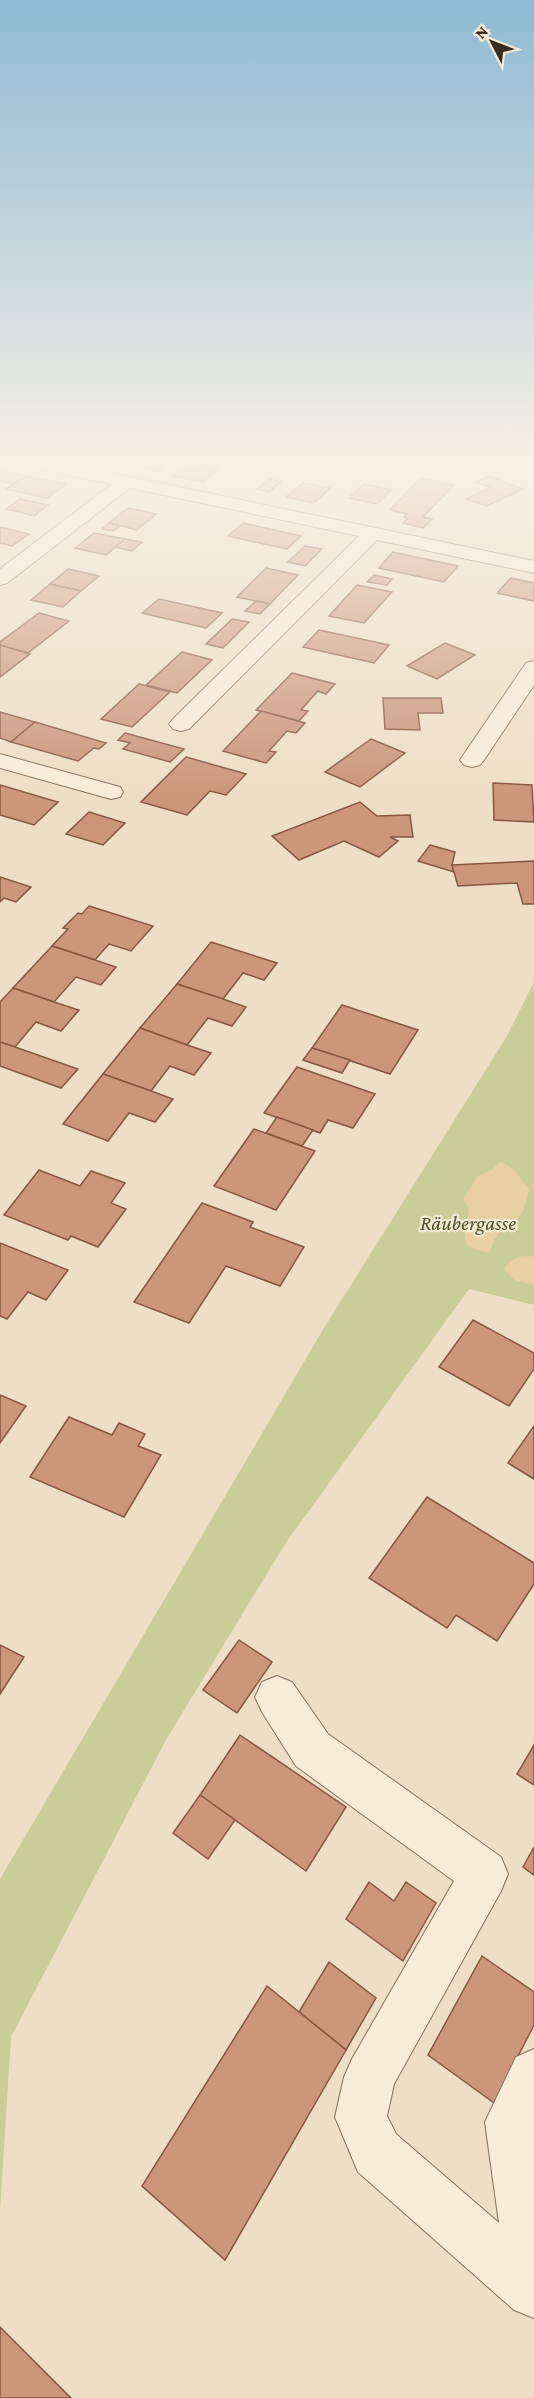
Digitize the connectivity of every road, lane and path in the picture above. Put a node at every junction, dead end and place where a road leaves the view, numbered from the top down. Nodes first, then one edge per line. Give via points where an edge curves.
1 (334, 572) edge
2 (534, 668) edge
3 (181, 724) dead end
4 (471, 760) dead end
5 (0, 761) edge
6 (111, 792) dead end
7 (277, 1697) dead end
8 (534, 2075) edge
9 (534, 2275) edge
10 (534, 2290) edge

1 - 3 street
2 - 4 street
5 - 6 street
7 - 10 street via 312,1750 484,1874 370,2077 361,2116 377,2153
8 - 9 street via 511,2122

